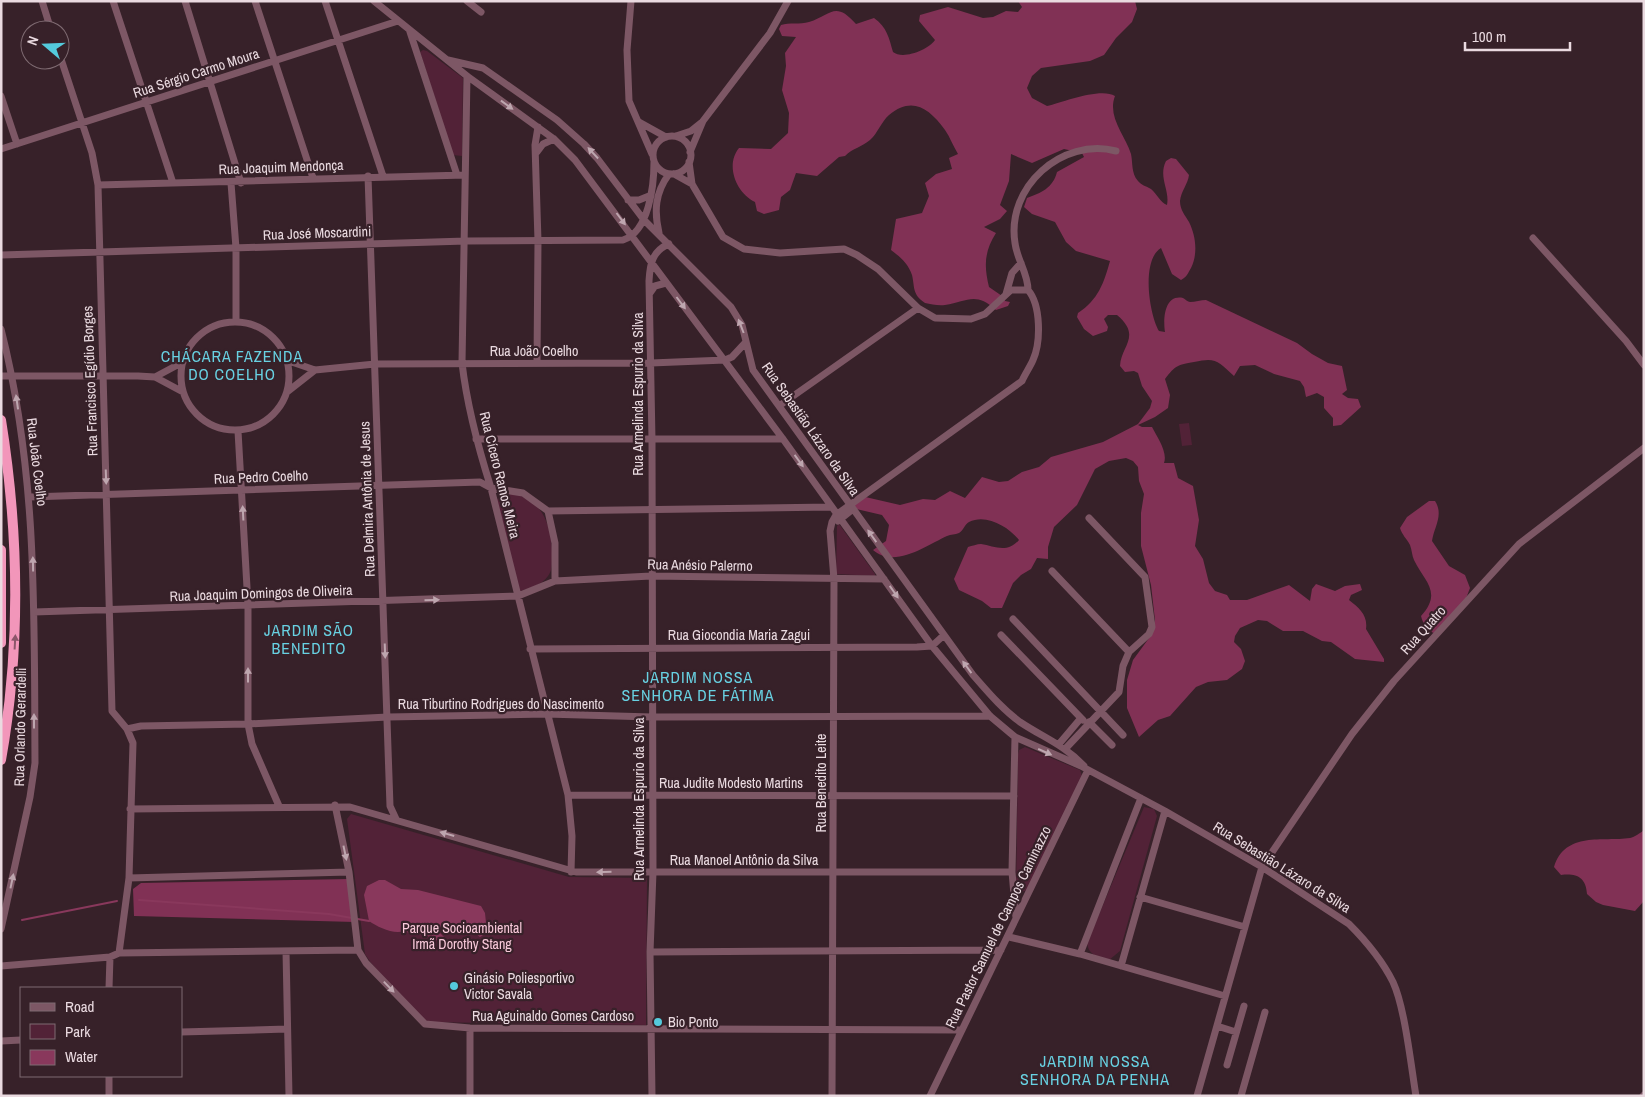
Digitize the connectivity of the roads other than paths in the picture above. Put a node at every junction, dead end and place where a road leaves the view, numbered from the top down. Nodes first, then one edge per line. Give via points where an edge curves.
1 (42, 1) edge
2 (113, 1) edge
3 (185, 1) edge
4 (255, 1) edge
5 (325, 1) edge
6 (374, 1) edge
7 (467, 1) edge
8 (631, 1) edge
9 (789, 2) edge
10 (481, 12) dead end
11 (48, 20) edge
12 (398, 21) junction
13 (410, 31) junction
14 (338, 40) junction
15 (275, 60) junction
16 (446, 60) junction
17 (65, 70) edge
18 (467, 76) junction
19 (211, 81) junction
20 (1, 96) edge
21 (147, 102) junction
22 (637, 120) junction
23 (703, 121) junction
24 (82, 123) junction
25 (538, 127) junction
26 (676, 136) junction
27 (666, 137) junction
28 (554, 139) junction
29 (17, 144) junction
30 (1, 149) edge
31 (537, 152) junction
32 (690, 152) junction
33 (1116, 152) dead end
34 (652, 154) junction
35 (654, 162) junction
36 (689, 162) junction
37 (671, 174) junction
38 (457, 175) junction
39 (368, 176) junction
40 (383, 176) junction
41 (465, 176) junction
42 (312, 178) junction
43 (173, 183) junction
44 (232, 183) junction
45 (241, 183) junction
46 (692, 184) junction
47 (98, 185) junction
48 (649, 196) junction
49 (628, 200) junction
50 (644, 220) junction
51 (659, 234) junction
52 (633, 236) junction
53 (1533, 238) dead end
54 (466, 241) junction
55 (538, 241) junction
56 (370, 244) junction
57 (669, 244) junction
58 (236, 248) junction
59 (99, 252) junction
60 (1, 255) edge
61 (1021, 263) junction
62 (651, 264) junction
63 (666, 283) junction
64 (1028, 290) junction
65 (650, 292) junction
66 (1006, 294) junction
67 (918, 308) junction
68 (236, 322) junction
69 (1, 329) edge
70 (746, 342) junction
71 (286, 360) junction
72 (725, 360) junction
73 (183, 362) junction
74 (462, 363) junction
75 (537, 363) junction
76 (651, 363) junction
77 (375, 364) junction
78 (1644, 365) edge
79 (315, 370) junction
80 (2, 376) edge
81 (13, 376) junction
82 (102, 376) junction
83 (154, 377) junction
84 (183, 392) junction
85 (286, 392) junction
86 (779, 406) junction
87 (1, 420) edge
88 (238, 431) junction
89 (476, 439) junction
90 (783, 439) junction
91 (652, 440) junction
92 (1644, 448) edge
93 (378, 485) junction
94 (491, 488) junction
95 (242, 490) junction
96 (106, 494) junction
97 (30, 497) junction
98 (831, 507) junction
99 (852, 507) junction
100 (651, 508) junction
101 (548, 511) junction
102 (838, 517) junction
103 (1089, 518) dead end
104 (1, 550) edge
105 (1052, 571) dead end
106 (651, 576) junction
107 (834, 579) junction
108 (884, 579) junction
109 (555, 581) junction
110 (518, 596) junction
111 (383, 602) junction
112 (248, 605) junction
113 (110, 610) junction
114 (34, 612) junction
115 (1013, 619) dead end
116 (944, 635) junction
117 (1001, 635) dead end
118 (1, 643) edge
119 (932, 646) junction
120 (651, 648) junction
121 (834, 648) junction
122 (530, 649) junction
123 (1129, 652) junction
124 (1100, 711) junction
125 (546, 714) junction
126 (990, 716) junction
127 (388, 717) junction
128 (652, 717) junction
129 (833, 718) junction
130 (1081, 718) junction
131 (1088, 723) junction
132 (248, 724) junction
133 (127, 729) junction
134 (1123, 735) dead end
135 (1015, 737) junction
136 (1059, 744) junction
137 (1112, 746) dead end
138 (1066, 748) junction
139 (1, 760) edge
140 (1085, 768) junction
141 (568, 795) junction
142 (652, 795) junction
143 (833, 796) junction
144 (1014, 796) junction
145 (1142, 798) junction
146 (335, 805) junction
147 (279, 806) junction
148 (130, 809) junction
149 (1165, 811) junction
150 (396, 819) junction
151 (1262, 867) junction
152 (348, 872) junction
153 (571, 872) junction
154 (653, 872) junction
155 (1012, 872) junction
156 (833, 873) junction
157 (129, 878) junction
158 (1140, 897) junction
159 (1016, 919) junction
160 (1245, 926) junction
161 (1, 929) edge
162 (1009, 937) junction
163 (358, 950) junction
164 (1001, 950) junction
165 (286, 951) junction
166 (832, 951) junction
167 (650, 952) junction
168 (119, 953) junction
169 (1080, 954) junction
170 (110, 957) junction
171 (1, 966) edge
172 (1122, 966) junction
173 (109, 987) edge
174 (1225, 996) junction
175 (1244, 1006) dead end
176 (1265, 1012) dead end
177 (1217, 1026) junction
178 (470, 1028) junction
179 (287, 1029) junction
180 (650, 1029) junction
181 (832, 1030) junction
182 (962, 1030) junction
183 (182, 1032) edge
184 (1236, 1032) junction
185 (20, 1040) edge
186 (1, 1041) edge
187 (1227, 1065) dead end
188 (109, 1077) edge
189 (109, 1096) edge
190 (289, 1096) edge
191 (470, 1096) edge
192 (652, 1096) edge
193 (832, 1096) edge
194 (930, 1096) edge
195 (1197, 1096) edge
196 (1241, 1096) edge
197 (1416, 1096) edge

1 - 11 street
2 - 21 street
3 - 19 street
4 - 15 street
5 - 14 street
6 - 12 street, Rua Sebastião Lázaro da Silva
7 - 10 street
8 - 22 street via 627,80 629,101
9 - 23 street via 770,33
12 - 13 street, Rua Sebastião Lázaro da Silva
12 - 14 street, Rua Sérgio Carmo Moura
13 - 16 street, Rua Sebastião Lázaro da Silva
13 - 38 street
14 - 15 street, Rua Sérgio Carmo Moura
14 - 40 street
15 - 19 street, Rua Sérgio Carmo Moura
15 - 42 street
16 - 18 street, Rua Sebastião Lázaro da Silva
49 -> 16 street, Rua Sebastião Lázaro da Silva via 597,158 557,120 483,68
17 - 24 street, Rua Francisco Egídio Borges
18 -> 25 street, Rua Sebastião Lázaro da Silva
18 - 41 street, Rua Cícero Ramos Meira
19 - 21 street, Rua Sérgio Carmo Moura
19 - 45 street
20 - 29 street
21 - 24 street, Rua Sérgio Carmo Moura
21 - 43 street
22 - 27 street
22 - 34 street
23 - 26 street
23 - 32 street
24 - 29 street, Rua Sérgio Carmo Moura
24 - 47 street, Rua Francisco Egídio Borges
25 - 28 street, Rua Sebastião Lázaro da Silva
25 - 31 street
26 - 27 street
26 - 32 street via 686,142
27 - 34 street via 656,143
28 - 31 street
28 -> 52 street, Rua Sebastião Lázaro da Silva via 586,172
29 - 30 street, Rua Sérgio Carmo Moura
31 - 55 street
32 - 36 street
33 - 61 street via 1092,149 1061,157 1038,172 1025,191 1016,216 1015,242
34 - 35 street
35 - 37 street via 660,170
35 - 48 street
36 - 37 street via 683,170
36 - 46 street
37 - 46 street
37 - 51 street via 659,190 656,202
38 - 40 street, Rua Joaquim Mendonça
38 - 41 street, Rua Joaquim Mendonça
39 - 40 street, Rua Joaquim Mendonça
39 - 42 street, Rua Joaquim Mendonça
39 - 56 street, Rua Delmira Antônia de Jesus
41 - 54 street, Rua Cícero Ramos Meira
42 - 45 street, Rua Joaquim Mendonça
43 - 44 street, Rua Joaquim Mendonça
43 - 47 street, Rua Joaquim Mendonça
44 - 45 street, Rua Joaquim Mendonça
44 - 58 street
46 - 67 street via 723,237 734,244 780,253 844,250 878,269
47 - 59 street, Rua Francisco Egídio Borges
48 - 49 street
48 - 50 street
49 - 50 street, Rua Sebastião Lázaro da Silva
50 - 51 street, Rua Sebastião Lázaro da Silva
50 - 52 street
51 - 57 street, Rua Sebastião Lázaro da Silva
52 - 55 street, Rua José Moscardini via 623,240
52 - 62 street, Rua Sebastião Lázaro da Silva
53 - 78 street
54 - 55 street, Rua José Moscardini
54 - 56 street, Rua José Moscardini
54 - 74 street, Rua Cícero Ramos Meira
55 - 75 street
56 - 58 street, Rua José Moscardini
56 - 77 street, Rua Delmira Antônia de Jesus
57 - 62 street via 657,251
70 -> 57 street, Rua Sebastião Lázaro da Silva via 742,325 731,306
58 - 59 street, Rua José Moscardini
58 - 68 street
59 - 60 street, Rua José Moscardini
59 - 82 street, Rua Francisco Egídio Borges
61 - 64 street via 1028,279
61 - 66 street via 1012,273
62 - 63 street, Rua Sebastião Lázaro da Silva
62 - 65 street, Rua Armelinda Espurio da Silva
63 - 65 street via 655,286
63 -> 72 street, Rua Sebastião Lázaro da Silva
64 - 66 street via 1011,290
64 - 99 street via 1036,308 1037,346 1022,381
65 - 76 street, Rua Armelinda Espurio da Silva
66 - 67 street via 985,314 971,318 935,318
67 - 86 street
68 - 71 street via 262,329 281,348
68 - 73 street via 209,329 189,349
69 - 81 street, Rua João Coelho
70 - 72 street
70 - 86 street, Rua Sebastião Lázaro da Silva via 752,370
71 - 79 street, Rua João Coelho
71 - 85 street via 289,376
72 - 76 street, Rua João Coelho
72 - 90 street, Rua Sebastião Lázaro da Silva
73 - 83 street
73 - 84 street
74 - 75 street, Rua João Coelho
74 - 77 street, Rua João Coelho
74 - 89 street, Rua Cícero Ramos Meira
75 - 76 street, Rua João Coelho
76 - 91 street, Rua Armelinda Espurio da Silva
77 - 79 street, Rua João Coelho
77 - 93 street, Rua Delmira Antônia de Jesus
79 - 85 street
80 - 81 street
81 - 82 street
97 -> 81 street, Rua João Coelho
82 - 83 street
82 -> 96 street, Rua Francisco Egídio Borges
83 - 84 street
84 - 88 street via 198,416 210,424
85 - 88 street via 268,419
86 - 99 street, Rua Sebastião Lázaro da Silva
139 -> 87 highway via 15,646 17,581 13,514
88 - 95 street
89 - 91 street
89 - 94 street, Rua Cícero Ramos Meira
90 - 91 street
90 -> 98 street, Rua Sebastião Lázaro da Silva
91 - 100 street, Rua Armelinda Espurio da Silva
92 - 151 street, Rua Quatro via 1512,551 1388,689 1352,734
93 - 94 street, Rua Pedro Coelho via 480,482
93 - 95 street, Rua Pedro Coelho
93 - 111 street, Rua Delmira Antônia de Jesus
94 - 101 street, Rua Pedro Coelho via 523,493
94 - 110 street, Rua Cícero Ramos Meira
95 - 96 street, Rua Pedro Coelho
112 -> 95 street
96 - 97 street, Rua Pedro Coelho
96 - 113 street, Rua Francisco Egídio Borges
114 -> 97 street, Rua João Coelho
98 - 100 street
98 - 102 street, Rua Sebastião Lázaro da Silva
99 - 102 street
116 -> 99 street, Rua Sebastião Lázaro da Silva
100 - 101 street
100 - 106 street, Rua Armelinda Espurio da Silva
101 - 109 street via 555,543
102 - 107 street, Rua Benedito Leite via 832,522 830,532
102 - 108 street, Rua Sebastião Lázaro da Silva
103 - 123 street via 1145,577 1152,627 1149,634
104 - 118 highway
105 - 123 street
106 - 107 street, Rua Anésio Palermo
106 - 109 street, Rua Anésio Palermo
106 - 120 street, Rua Armelinda Espurio da Silva
107 - 108 street, Rua Anésio Palermo
107 - 121 street, Rua Benedito Leite
108 -> 119 street, Rua Sebastião Lázaro da Silva
109 - 110 street, Rua Anésio Palermo
111 -> 110 street, Rua Joaquim Domingos de Oliveira
110 - 122 street, Rua Cícero Ramos Meira
111 - 112 street, Rua Joaquim Domingos de Oliveira
111 -> 127 street, Rua Delmira Antônia de Jesus
112 - 113 street, Rua Joaquim Domingos de Oliveira
132 -> 112 street
113 - 114 street, Rua Joaquim Domingos de Oliveira
113 - 133 street, Rua Francisco Egídio Borges via 112,711
161 -> 114 street, Rua Orlando Gerardelli via 35,763
115 - 124 street
116 - 119 street
136 -> 116 street, Rua Sebastião Lázaro da Silva via 1020,722 999,704 967,668
117 - 130 street
119 - 121 street, Rua Giocondia Maria Zagui
119 - 126 street, Rua Sebastião Lázaro da Silva
120 - 121 street, Rua Giocondia Maria Zagui
120 - 122 street, Rua Giocondia Maria Zagui
120 - 128 street, Rua Armelinda Espurio da Silva
121 - 129 street, Rua Benedito Leite
122 - 125 street, Rua Cícero Ramos Meira
123 - 124 street via 1118,692
124 - 131 street
124 - 134 street
125 - 127 street, Rua Tiburtino Rodrigues do Nascimento
125 - 128 street, Rua Tiburtino Rodrigues do Nascimento
125 - 141 street, Rua Cícero Ramos Meira
126 - 129 street, Rua Tiburtino Rodrigues do Nascimento
126 - 135 street, Rua Sebastião Lázaro da Silva
127 - 132 street, Rua Tiburtino Rodrigues do Nascimento
127 - 150 street, Rua Delmira Antônia de Jesus via 390,806
128 - 129 street, Rua Tiburtino Rodrigues do Nascimento
128 - 142 street, Rua Armelinda Espurio da Silva
129 - 143 street, Rua Benedito Leite
130 - 131 street
130 - 136 street
131 - 137 street
131 - 138 street
132 - 133 street, Rua Tiburtino Rodrigues do Nascimento
132 - 147 street via 252,744
133 - 148 street via 133,743
135 -> 140 street, Rua Sebastião Lázaro da Silva
135 - 144 street
136 - 138 street, Rua Sebastião Lázaro da Silva
138 - 140 street, Rua Sebastião Lázaro da Silva
140 - 145 street, Rua Sebastião Lázaro da Silva
140 - 159 street, Rua Pastor Samuel de Campos Caminazzo
141 - 142 street, Rua Judite Modesto Martins
141 - 153 street, Rua Cícero Ramos Meira via 572,822
142 - 143 street, Rua Judite Modesto Martins
142 - 154 street, Rua Armelinda Espurio da Silva
143 - 144 street, Rua Judite Modesto Martins
143 - 156 street, Rua Benedito Leite
144 - 155 street
145 - 149 street, Rua Sebastião Lázaro da Silva
145 - 169 street
146 - 147 street, Rua Manoel Antônio da Silva
146 - 150 street, Rua Manoel Antônio da Silva
146 -> 152 street
147 - 148 street, Rua Manoel Antônio da Silva
148 - 157 street
149 - 151 street, Rua Sebastião Lázaro da Silva
149 - 158 street
153 -> 150 street, Rua Manoel Antônio da Silva
151 - 160 street, Rua Quatro
151 - 197 street, Rua Sebastião Lázaro da Silva via 1349,924 1371,947 1393,983
152 - 157 street
152 - 163 street
154 -> 153 street, Rua Manoel Antônio da Silva
154 - 156 street, Rua Manoel Antônio da Silva
154 - 167 street, Rua Armelinda Espurio da Silva
155 - 156 street, Rua Manoel Antônio da Silva
155 - 159 street
156 - 166 street, Rua Benedito Leite
157 - 168 street
158 - 160 street
158 - 172 street
159 - 162 street, Rua Pastor Samuel de Campos Caminazzo
160 - 174 street, Rua Quatro
162 - 164 street, Rua Pastor Samuel de Campos Caminazzo
162 - 169 street
163 - 165 street
163 -> 178 street, Rua Aguinaldo Gomes Cardoso via 366,963 425,1024
164 - 166 street
164 - 182 street, Rua Pastor Samuel de Campos Caminazzo
165 - 168 street
165 - 179 street
166 - 167 street
166 - 181 street, Rua Benedito Leite
167 - 180 street, Rua Armelinda Espurio da Silva
168 - 170 street
169 - 172 street
170 - 171 street
170 - 173 street
172 - 174 street
174 - 177 street, Rua Quatro
175 - 184 street
176 - 196 street
177 - 184 street
177 - 195 street, Rua Quatro
178 - 180 street, Rua Aguinaldo Gomes Cardoso
178 - 191 street
179 - 183 street
179 - 190 street
180 - 181 street, Rua Aguinaldo Gomes Cardoso
180 - 192 street, Rua Armelinda Espurio da Silva
181 - 182 street, Rua Aguinaldo Gomes Cardoso
181 - 193 street, Rua Benedito Leite
182 - 194 street, Rua Pastor Samuel de Campos Caminazzo
184 - 187 street
185 - 186 street
188 - 189 street

